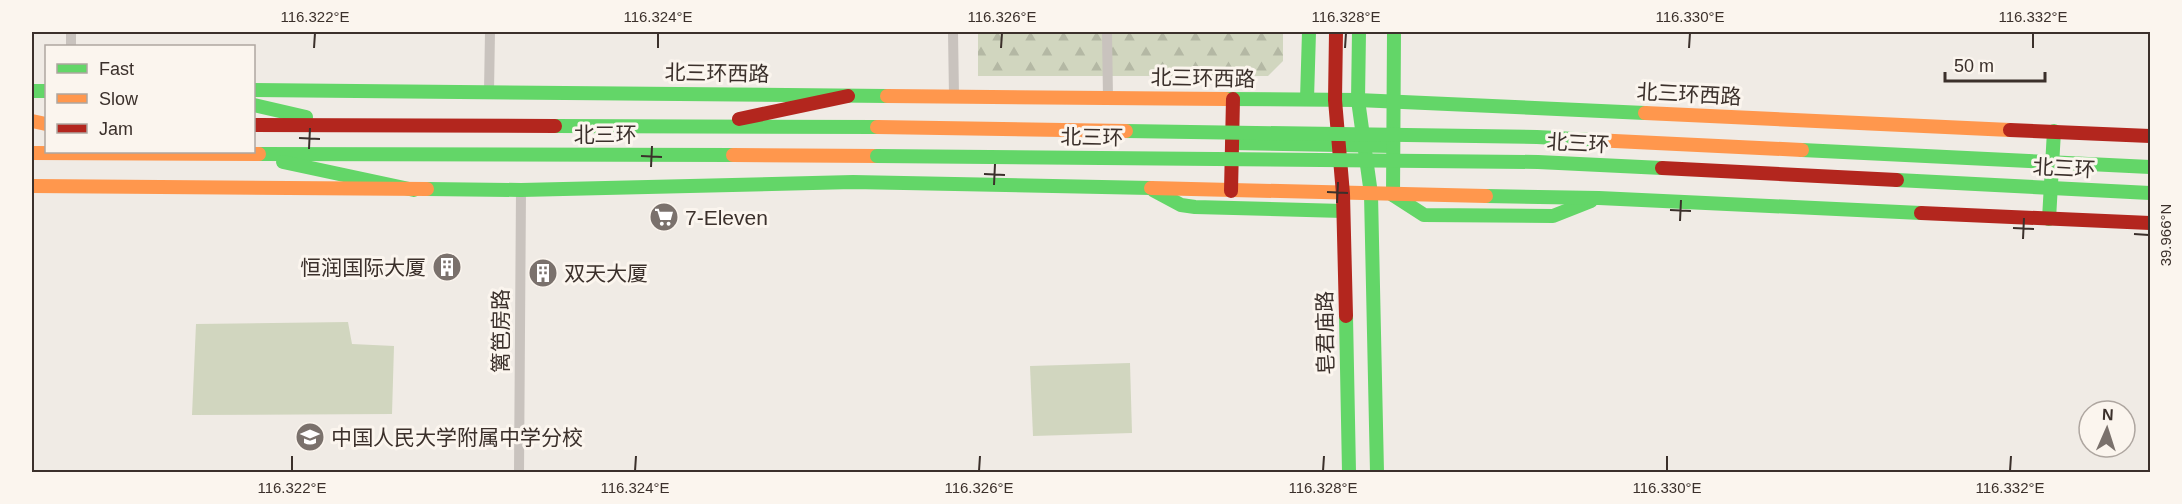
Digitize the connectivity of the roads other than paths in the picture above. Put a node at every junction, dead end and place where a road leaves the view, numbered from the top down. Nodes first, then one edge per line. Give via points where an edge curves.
1 (490, 32) edge
2 (953, 32) edge
3 (1107, 32) edge
4 (1309, 32) edge
5 (1336, 32) edge
6 (1359, 32) edge
7 (1394, 32) edge
8 (255, 90) edge
9 (489, 91) junction
10 (848, 96) junction
11 (954, 96) junction
12 (1108, 98) junction
13 (1233, 99) junction
14 (1307, 99) junction
15 (1335, 100) junction
16 (1358, 100) junction
17 (1394, 102) junction
18 (255, 105) edge
19 (341, 124) junction
20 (255, 125) edge
21 (695, 128) junction
22 (2054, 131) junction
23 (2151, 136) edge
24 (1232, 143) junction
25 (1339, 146) junction
26 (1365, 146) junction
27 (1393, 146) junction
28 (32, 153) edge
29 (69, 153) junction
30 (243, 154) junction
31 (32, 161) edge
32 (2151, 167) edge
33 (32, 186) edge
34 (1150, 189) junction
35 (414, 190) junction
36 (520, 190) junction
37 (1231, 191) junction
38 (2151, 193) edge
39 (1343, 194) junction
40 (1371, 194) junction
41 (1393, 195) junction
42 (1599, 198) junction
43 (1343, 211) junction
44 (2049, 219) junction
45 (2151, 223) edge
46 (519, 472) edge
47 (1349, 472) edge
48 (1377, 472) edge

1 - 9 street
2 - 11 street
3 - 12 street
4 - 14 main road
5 - 15 main road, 皂君庙路
6 - 16 main road
7 - 17 main road
8 - 9 main road, 北三环西路
9 - 10 main road, 北三环西路
10 - 11 main road, 北三环西路
10 - 21 main road
11 - 12 main road, 北三环西路
12 - 13 main road, 北三环西路
13 - 14 main road, 北三环西路
13 - 24 main road
14 - 15 main road, 北三环西路
15 - 16 main road, 北三环西路
15 - 25 main road, 皂君庙路
16 - 17 main road, 北三环西路
16 - 26 main road
17 - 22 main road, 北三环西路
17 - 27 main road
18 - 19 main road
19 - 20 main road, 北三环
19 - 21 main road, 北三环
21 - 32 main road, 北三环, bridge via 1537,136
22 - 23 main road, 北三环西路
22 - 44 main road
24 - 25 main road
24 - 37 main road
25 - 26 main road
25 - 39 main road, 皂君庙路
26 - 27 main road
26 - 40 main road
27 - 41 main road
28 - 29 main road, 北三环
29 - 30 main road, 北三环
29 - 31 main road
30 - 35 main road
30 - 38 main road, 北三环, bridge via 1538,162
33 - 35 main road
34 - 36 main road via 853,182
34 - 37 main road
34 - 43 main road via 1181,205 1195,207
35 - 36 main road
36 - 46 street, 篱笆房路
37 - 39 main road
39 - 40 main road
39 - 43 main road, 皂君庙路
40 - 41 main road
40 - 48 main road
41 - 42 main road
41 - 42 main road via 1424,215 1553,216
42 - 44 main road
43 - 47 main road, 皂君庙路
44 - 45 main road

